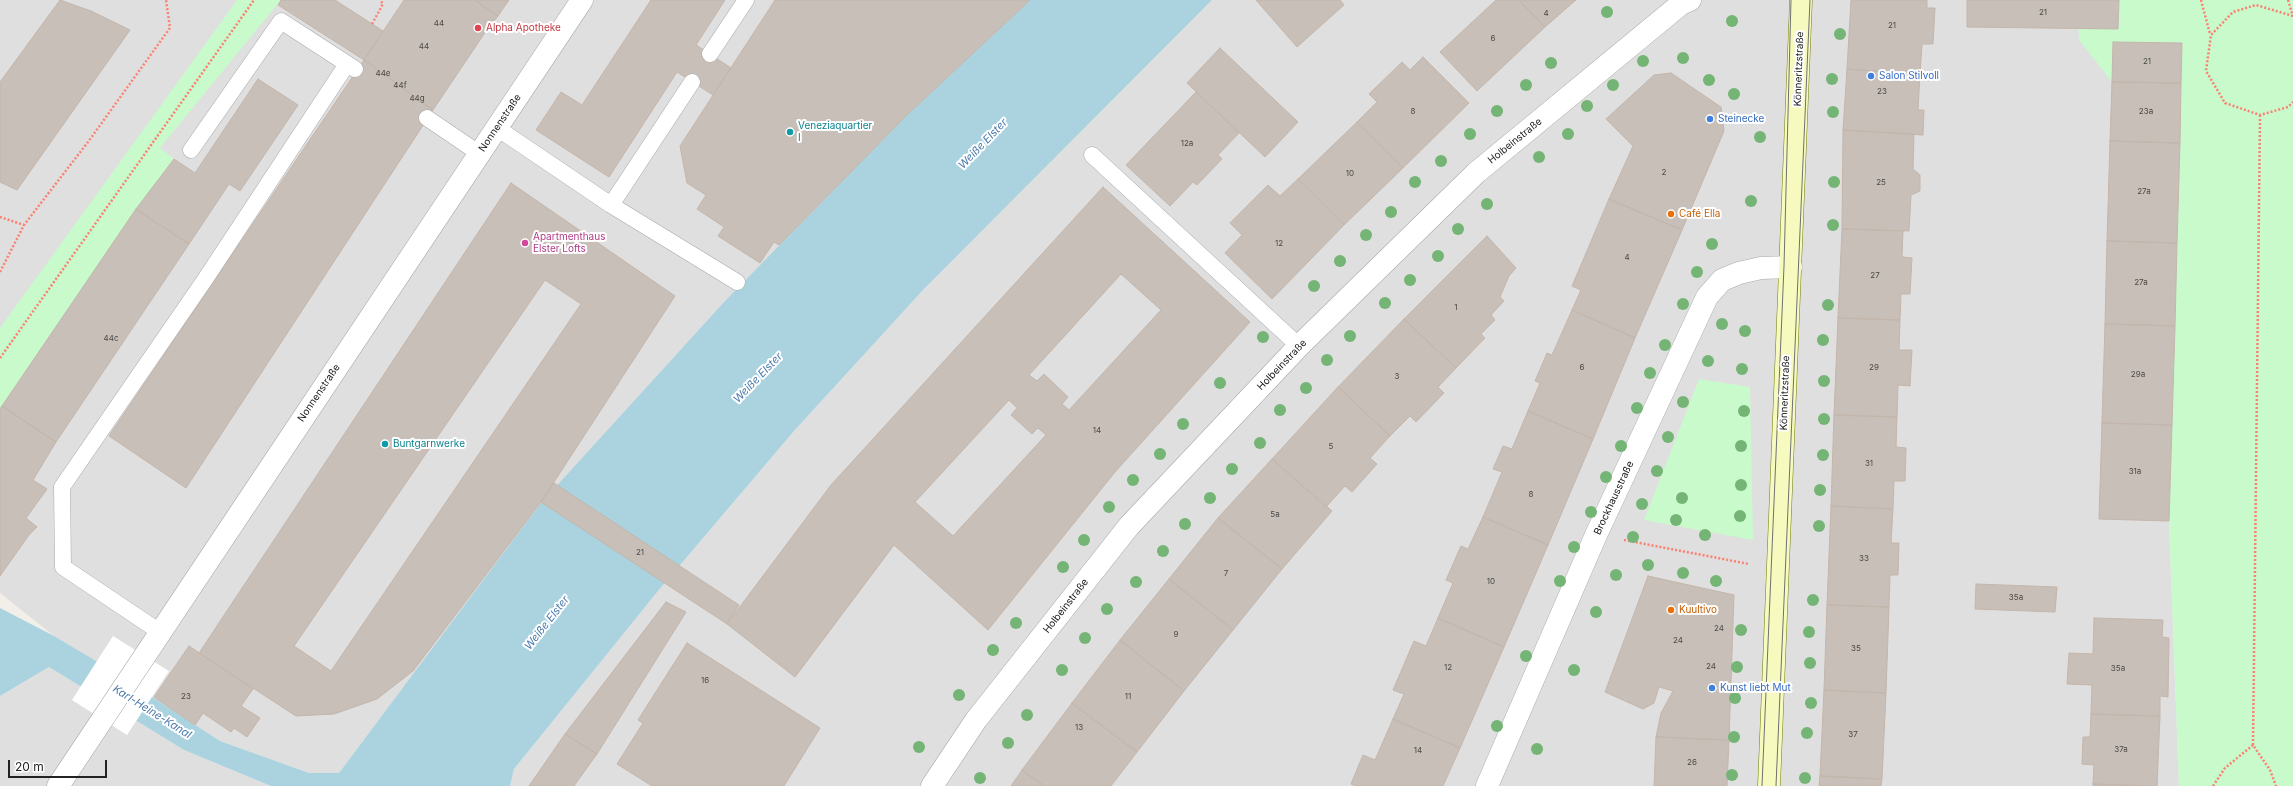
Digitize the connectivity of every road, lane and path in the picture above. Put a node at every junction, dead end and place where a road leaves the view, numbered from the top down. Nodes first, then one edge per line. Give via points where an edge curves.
1 (166, 0) edge
2 (253, 0) edge
3 (380, 0) edge
4 (582, 0) edge
5 (746, 0) edge
6 (1690, 0) edge
7 (1801, 0) edge
8 (2201, 0) edge
9 (2288, 0) edge
10 (2293, 16) edge
11 (372, 24) dead end
12 (2211, 34) junction
13 (710, 54) dead end
14 (692, 82) dead end
15 (2293, 102) edge
16 (2260, 115) junction
17 (427, 118) dead end
18 (497, 128) junction
19 (191, 150) dead end
20 (480, 154) junction
21 (1092, 155) dead end
22 (611, 205) junction
23 (0, 217) edge
24 (24, 225) junction
25 (1791, 267) junction
26 (0, 272) edge
27 (737, 282) dead end
28 (1299, 346) junction
29 (0, 358) edge
30 (1596, 535) junction
31 (1779, 570) junction
32 (160, 632) junction
33 (2253, 745) junction
34 (58, 786) edge
35 (932, 786) edge
36 (1487, 786) edge
37 (1769, 786) edge
38 (2213, 786) edge
39 (2276, 786) edge

1 - 24 path via 170,28
2 - 29 path
3 - 11 path via 383,4
4 - 18 street, Nonnenstraße
5 - 13 lane
6 - 28 street, Holbeinstraße via 1681,4 1476,173
7 - 25 main road, Könneritzstraße
8 - 12 path
9 - 10 path
10 - 12 path via 2256,5 2233,12
12 - 16 path via 2206,71 2225,103
14 - 22 lane
15 - 16 path via 2288,107
16 - 33 path
17 - 20 lane
18 - 20 street, Nonnenstraße
18 - 22 lane
19 - 32 lane via 281,21 352,67 62,487 63,567
20 - 32 street, Nonnenstraße
21 - 28 lane
22 - 27 lane
23 - 24 path
24 - 26 path
25 - 30 street, Brockhausstraße via 1761,268 1739,273 1722,280 1706,297
25 - 31 main road, Könneritzstraße
28 - 35 street, Holbeinstraße via 1129,526 976,720
30 - 31 path
30 - 36 street, Brockhausstraße
31 - 37 main road, Könneritzstraße
32 - 34 street, Nonnenstraße
33 - 38 path via 2225,768
33 - 39 path via 2270,770

